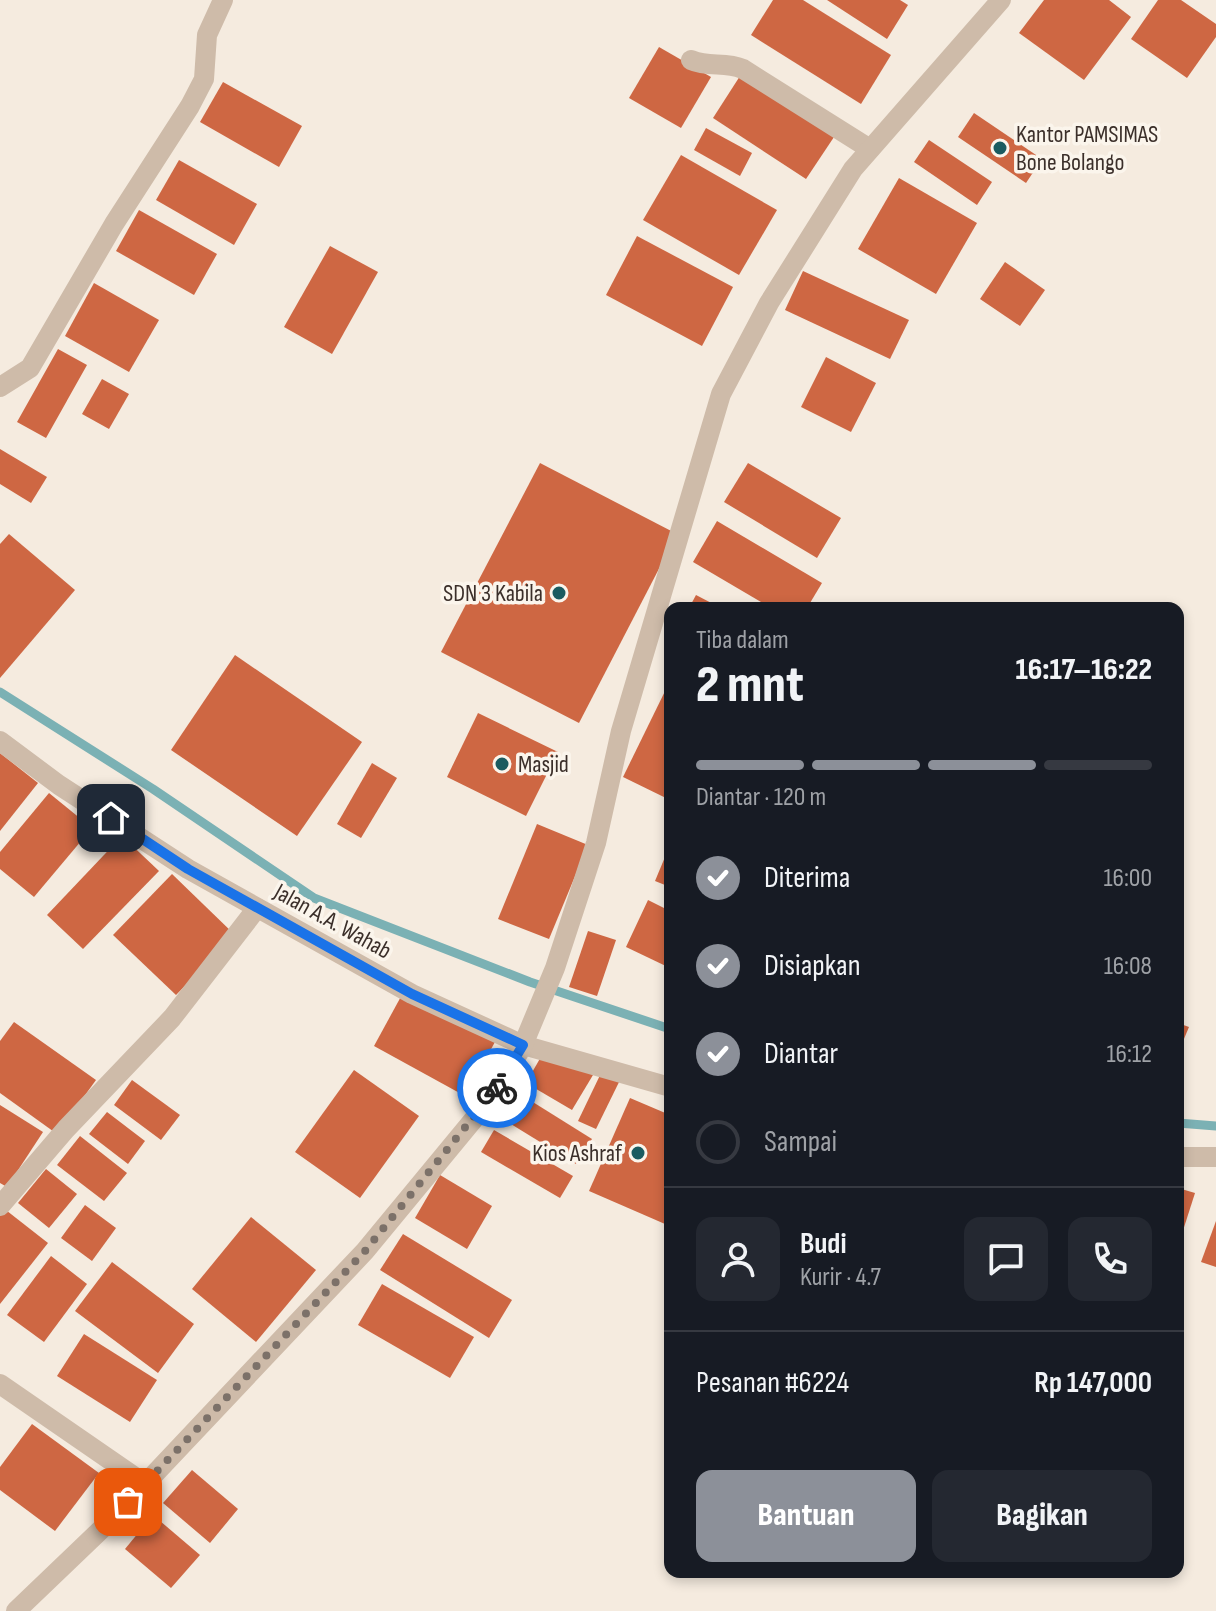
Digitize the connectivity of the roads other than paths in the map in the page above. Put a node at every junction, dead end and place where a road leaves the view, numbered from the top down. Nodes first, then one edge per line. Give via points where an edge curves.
1 (223, 0) edge
2 (1001, 0) edge
3 (691, 60) dead end
4 (870, 149) junction
5 (0, 387) edge
6 (0, 741) edge
7 (257, 908) junction
8 (523, 1045) junction
9 (664, 1085) edge
10 (1184, 1157) edge
11 (1216, 1157) edge
12 (0, 1206) edge
13 (0, 1384) edge
14 (145, 1484) junction
15 (16, 1611) edge

1 - 5 street via 207,35 204,79 190,106 30,368
2 - 4 street
3 - 4 street via 743,69
4 - 8 street via 809,237 721,394 629,702 596,843
6 - 7 street, Jalan A.A. Wahab via 188,869
7 - 8 street, Jalan A.A. Wahab via 412,994
7 - 12 street via 172,1018
8 - 9 street, Jalan A.A. Wahab
8 - 14 street via 488,1102 365,1251
10 - 11 street
13 - 14 street
14 - 15 street

